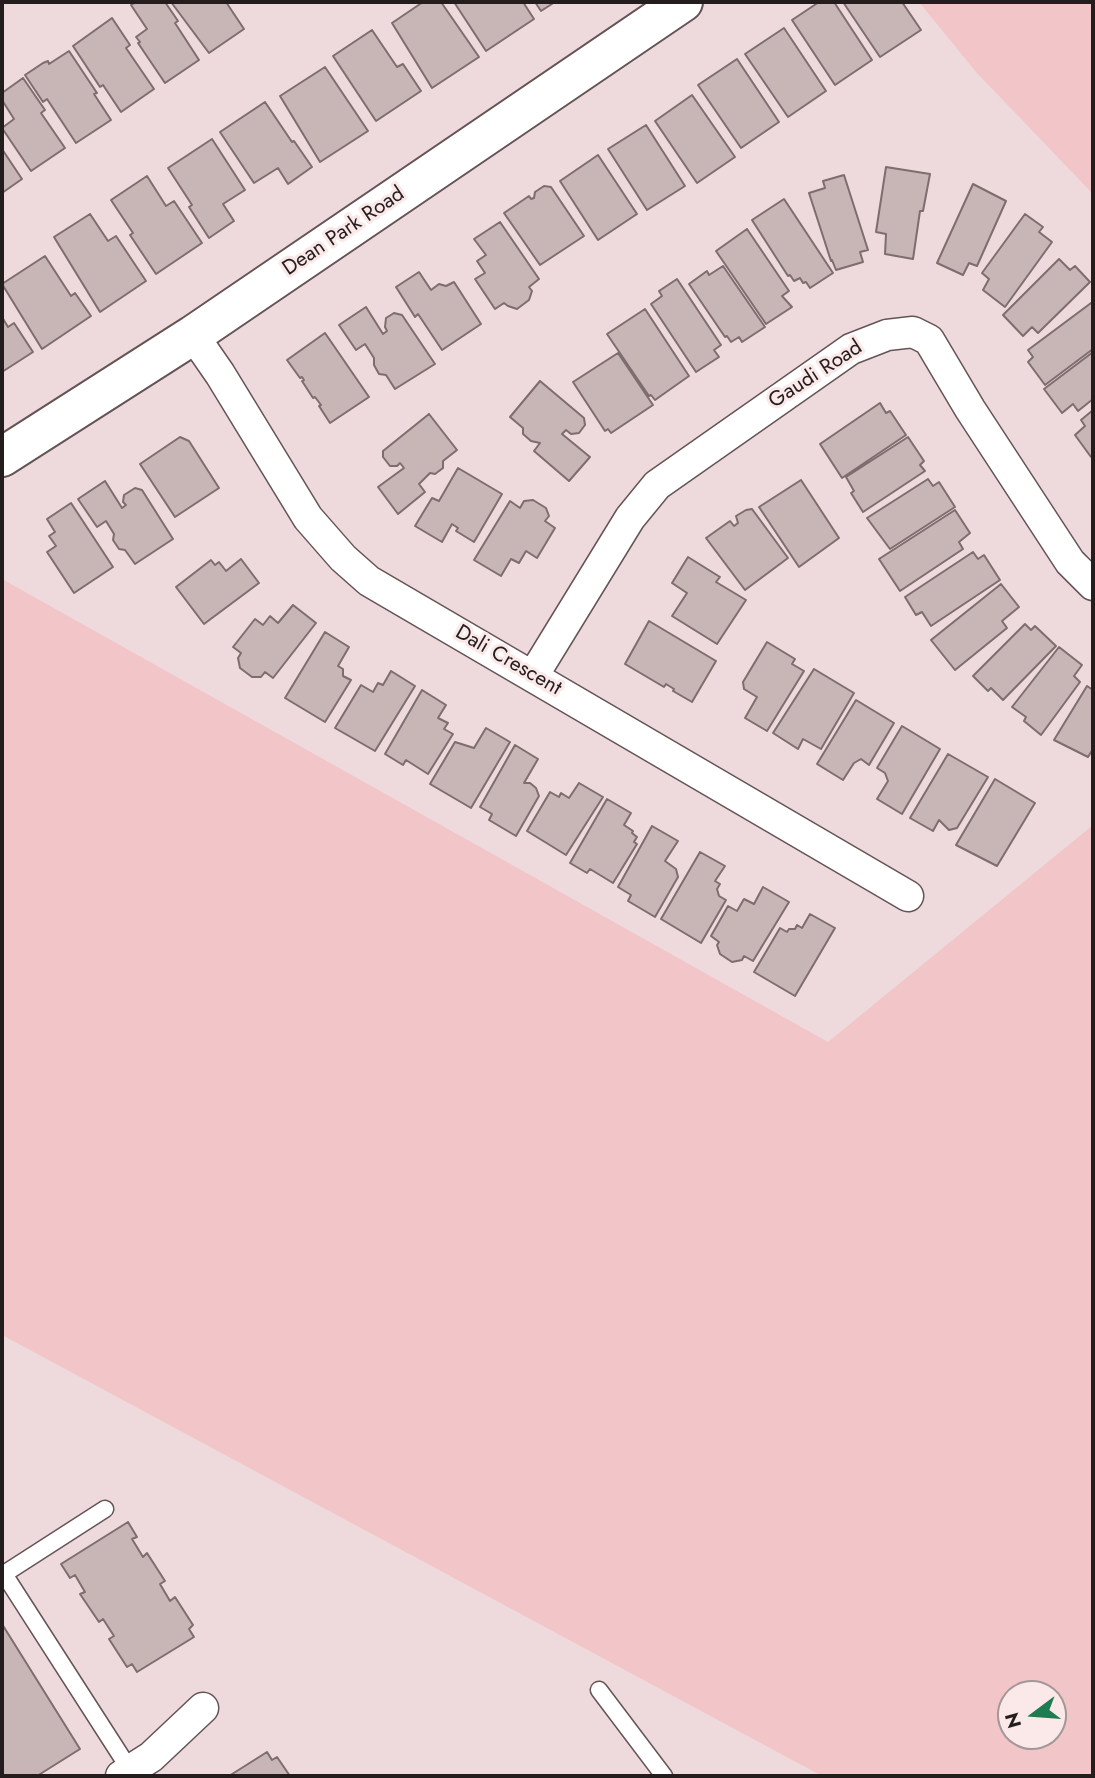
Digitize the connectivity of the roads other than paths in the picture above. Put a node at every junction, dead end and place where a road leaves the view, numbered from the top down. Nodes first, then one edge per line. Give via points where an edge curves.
1 (683, 2) edge
2 (193, 335) junction
3 (2, 457) edge
4 (1093, 585) edge
5 (533, 676) junction
6 (908, 896) dead end
7 (105, 1509) dead end
8 (599, 1690) dead end
9 (203, 1708) dead end
10 (125, 1773) edge
11 (664, 1776) edge

1 - 2 street, Dean Park Road
2 - 3 street, Dean Park Road
2 - 5 street, Dali Crescent via 308,518 342,558 369,581
4 - 5 street, Gaudi Road via 1070,562 929,340 913,332 887,335 851,349 657,485 630,518
5 - 6 street, Dali Crescent
7 - 10 lane via 4,1574
8 - 11 lane
9 - 10 street via 151,1757

